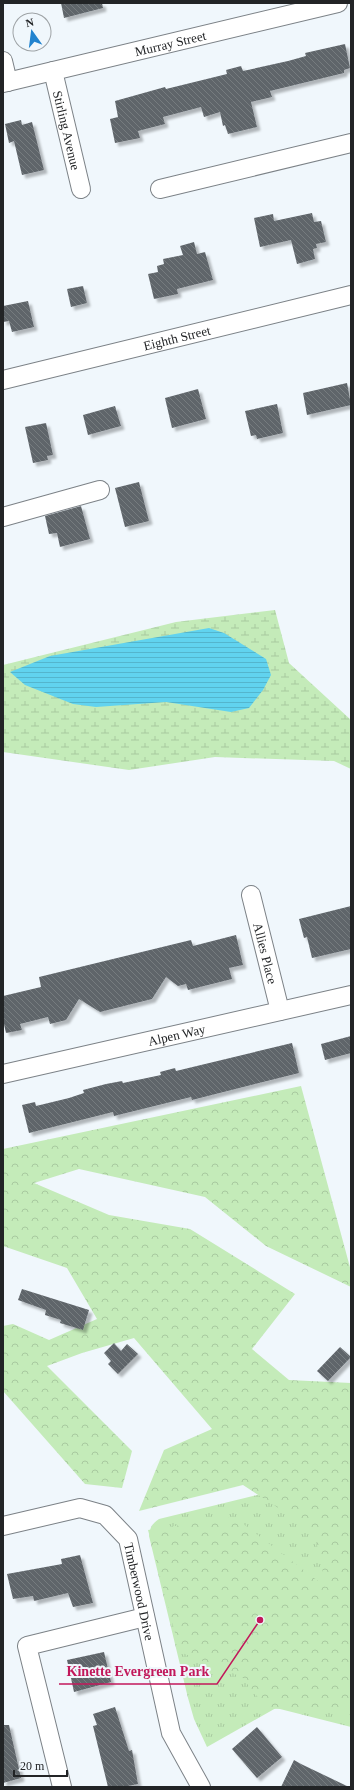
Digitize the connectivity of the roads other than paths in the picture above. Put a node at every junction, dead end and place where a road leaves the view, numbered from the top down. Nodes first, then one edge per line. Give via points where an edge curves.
1 (338, 3) edge
2 (3, 61) edge
3 (53, 71) junction
4 (5, 82) edge
5 (351, 143) edge
6 (81, 189) dead end
7 (160, 189) dead end
8 (351, 295) edge
9 (3, 380) edge
10 (100, 490) dead end
11 (3, 517) edge
12 (251, 895) dead end
13 (351, 995) edge
14 (280, 1011) junction
15 (3, 1074) edge
16 (3, 1526) edge
17 (145, 1616) junction
18 (62, 1787) edge
19 (201, 1787) edge

1 - 3 street, Murray Street
2 - 4 street
3 - 4 street, Murray Street
3 - 6 street, Stirling Avenue
5 - 7 street
8 - 9 street, Eighth Street
10 - 11 street
12 - 14 street, Allies Place
13 - 14 street, Alpen Way
14 - 15 street, Alpen Way
16 - 17 street, Timberwood Drive via 80,1508 104,1515 128,1539
17 - 18 street via 27,1646
17 - 19 street, Timberwood Drive via 171,1733

